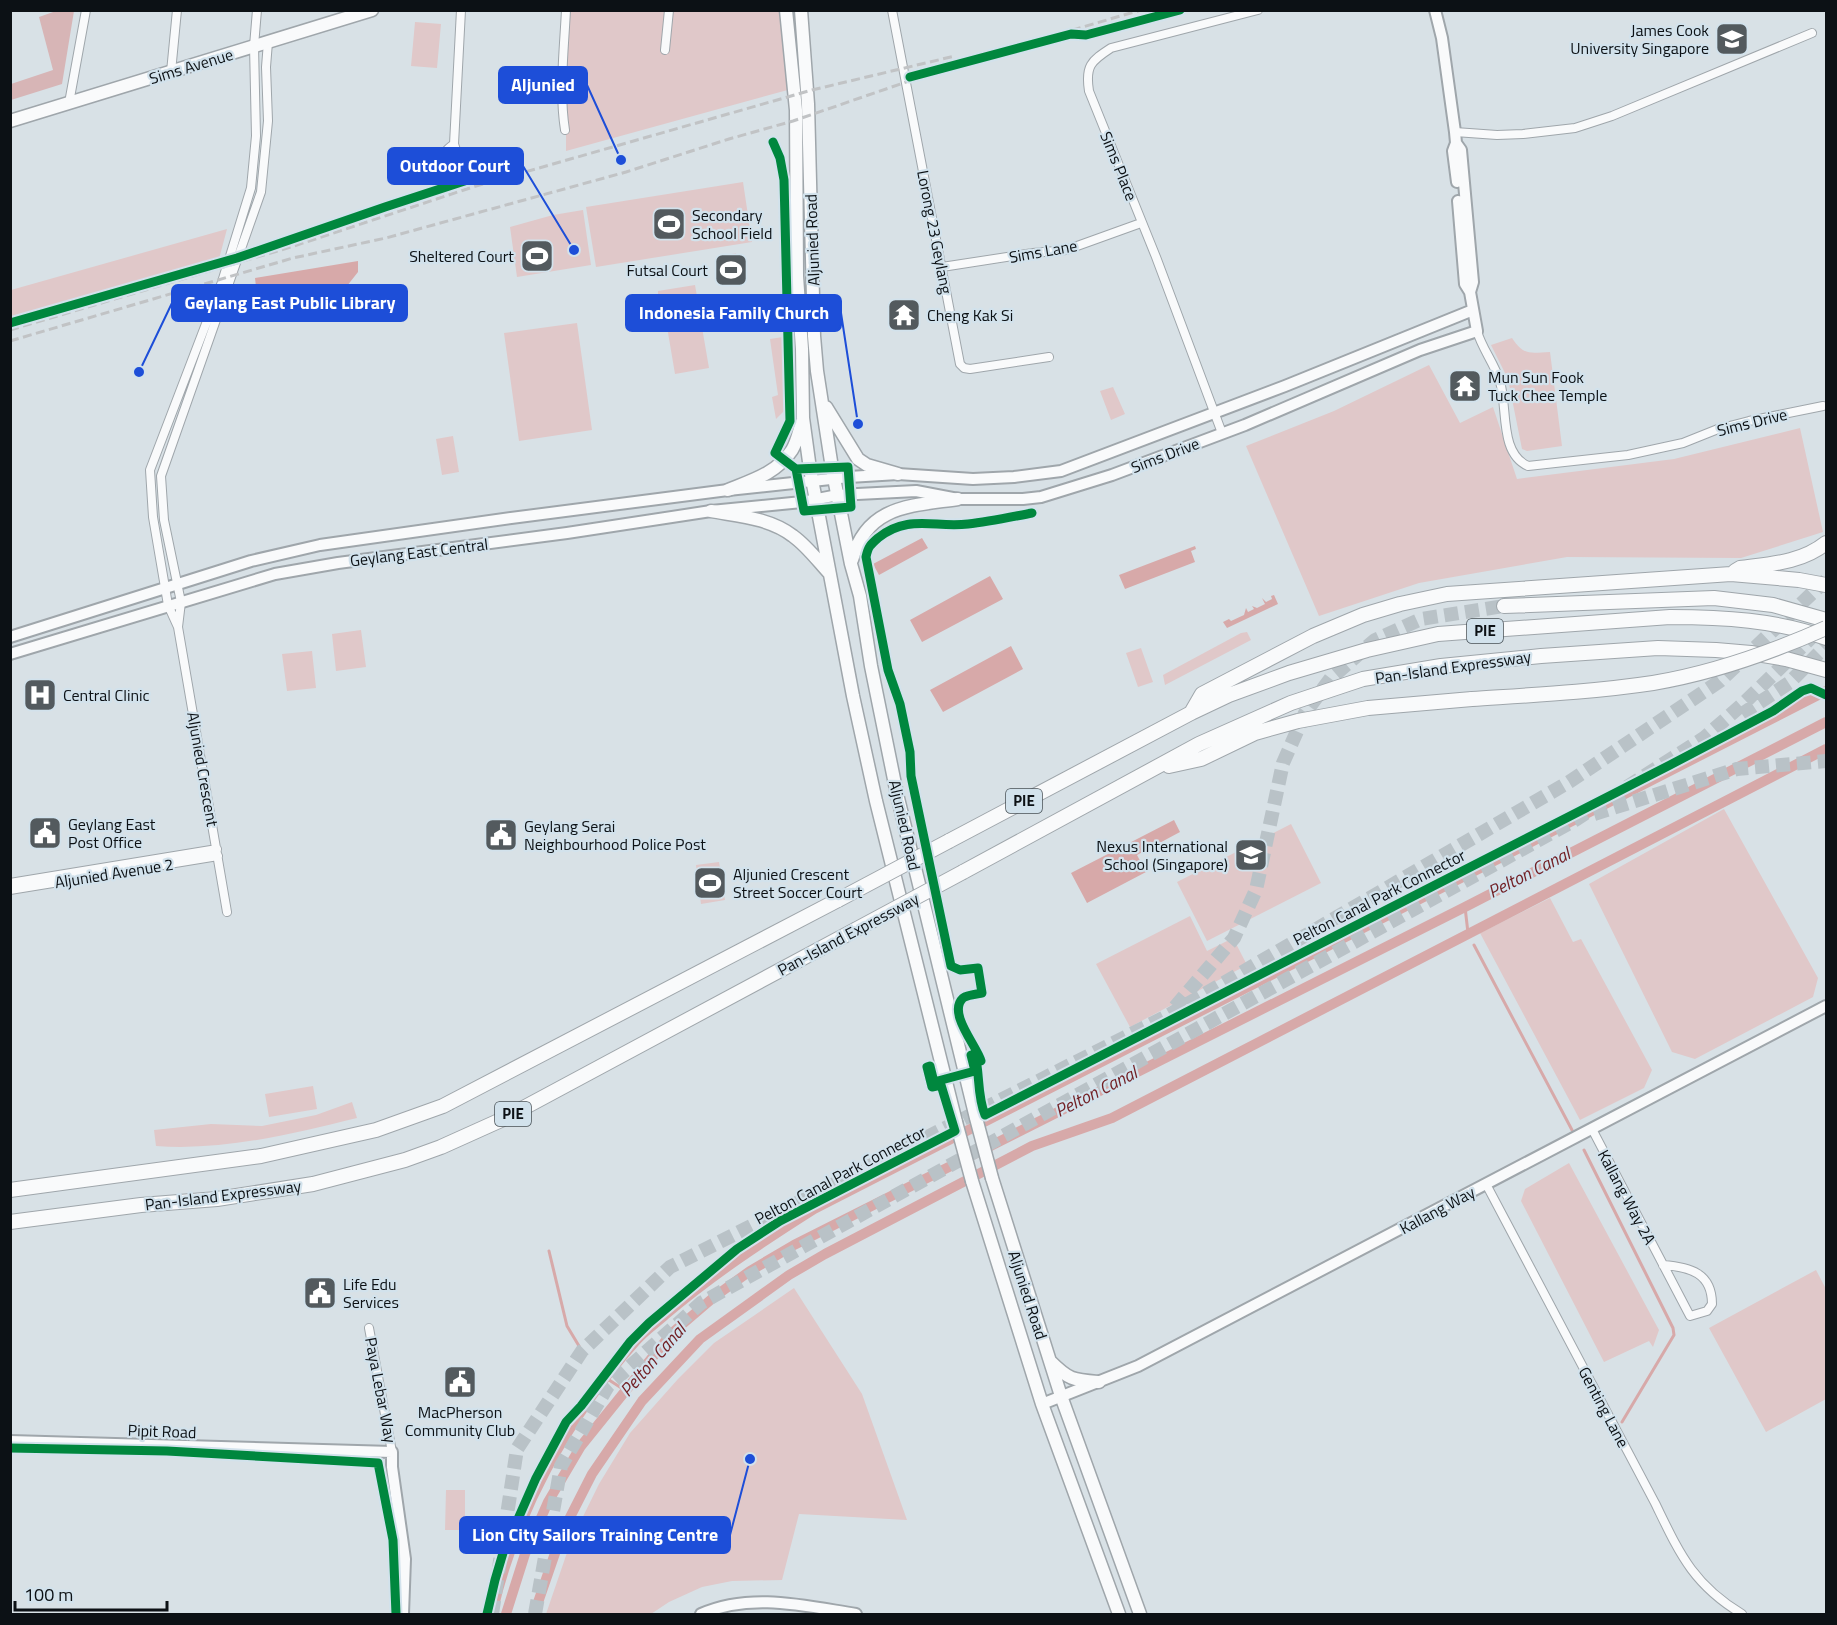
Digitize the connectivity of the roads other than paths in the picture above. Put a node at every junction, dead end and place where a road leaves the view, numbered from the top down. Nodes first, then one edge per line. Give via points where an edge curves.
1 (86, 10) edge
2 (177, 10) edge
3 (257, 10) edge
4 (372, 10) edge
5 (461, 10) edge
6 (566, 10) edge
7 (669, 10) edge
8 (786, 10) edge
9 (801, 10) edge
10 (892, 10) edge
11 (1257, 10) edge
12 (1434, 10) edge
13 (1812, 33) dead end
14 (268, 42) junction
15 (254, 46) junction
16 (665, 51) dead end
17 (171, 72) junction
18 (69, 103) junction
19 (10, 121) edge
20 (565, 130) dead end
21 (1455, 137) junction
22 (454, 144) dead end
23 (1141, 223) junction
24 (942, 267) junction
25 (1473, 310) junction
26 (1478, 335) junction
27 (1049, 357) dead end
28 (821, 398) junction
29 (1823, 406) dead end
30 (1214, 413) junction
31 (803, 418) junction
32 (1222, 433) junction
33 (898, 474) junction
34 (835, 479) junction
35 (813, 481) junction
36 (728, 490) junction
37 (838, 495) junction
38 (817, 499) junction
39 (958, 499) junction
40 (711, 512) junction
41 (1827, 543) edge
42 (850, 564) junction
43 (1731, 574) junction
44 (830, 575) junction
45 (177, 583) junction
46 (1827, 585) edge
47 (166, 587) junction
48 (181, 602) junction
49 (168, 605) junction
50 (1504, 606) tunnel mouth
51 (1827, 620) edge
52 (178, 627) junction
53 (1827, 628) edge
54 (10, 637) edge
55 (1827, 638) edge
56 (10, 654) edge
57 (1827, 670) edge
58 (1191, 713) junction
59 (1208, 748) junction
60 (218, 852) junction
61 (10, 883) edge
62 (10, 890) edge
63 (227, 912) dead end
64 (1827, 1006) edge
65 (1588, 1131) junction
66 (1486, 1184) junction
67 (10, 1190) edge
68 (10, 1222) edge
69 (1663, 1265) junction
70 (369, 1328) dead end
71 (1049, 1360) junction
72 (1099, 1382) junction
73 (1061, 1396) junction
74 (1042, 1404) junction
75 (10, 1441) edge
76 (392, 1452) junction
77 (403, 1614) edge
78 (702, 1614) edge
79 (856, 1614) edge
80 (1119, 1614) edge
81 (1140, 1614) edge
82 (1742, 1614) edge

1 - 18 street
2 - 17 street
3 - 15 street, Aljunied Crescent
4 - 14 main road, Sims Avenue
5 - 22 street
6 - 20 street via 561,98
7 - 16 street
8 - 31 main road, Aljunied Road via 796,110
9 - 28 main road, Aljunied Road via 808,104 814,336
10 - 24 street, Lorong 23 Geylang
11 - 23 street, Sims Place via 1112,48 1088,69 1089,91
12 - 21 street via 1442,38
13 - 21 street via 1575,128
14 - 15 main road, Sims Avenue
14 - 45 street, Aljunied Crescent via 268,121 261,192 161,476 164,520
15 - 17 main road, Sims Avenue
15 - 47 street, Aljunied Crescent via 257,110 251,188 222,282 150,470 153,517
17 - 18 main road, Sims Avenue
18 - 19 main road, Sims Avenue
21 - 25 street via 1461,150
23 - 24 street, Sims Lane via 1066,250
23 - 30 street, Sims Place
24 - 27 street, Lorong 23 Geylang via 960,364 964,368
25 - 26 street
25 - 30 street, Sims Drive
26 - 29 street, Sims Drive via 1500,381 1511,448 1520,462 1528,466 1628,455 1683,443 1749,421
26 - 32 street, Sims Drive via 1427,347
28 - 33 main road via 858,459
28 - 34 main road, Aljunied Road
30 - 32 street, Sims Place
30 - 33 street, Sims Drive via 1061,471 973,479
31 - 35 main road, Aljunied Road
31 - 36 main road via 793,448 779,465 764,476
32 - 39 street, Sims Drive via 1112,475 1041,496 1023,500
33 - 34 street, Sims Drive
34 - 35 street, Geylang East Central
34 - 37 main road, Aljunied Road
35 - 36 street, Geylang East Central
35 - 38 main road, Aljunied Road
36 - 45 street, Geylang East Central via 320,544
37 - 38 street, Geylang East Central
37 - 39 street, Sims Drive via 916,491
37 - 42 main road, Aljunied Road
38 - 40 street, Geylang East Central
38 - 44 main road, Aljunied Road
39 - 42 main road via 898,508 871,523 860,537
40 - 44 main road via 777,526 793,536
40 - 48 street, Geylang East Central via 323,565 275,574
41 - 43 highway via 1788,562 1740,568
42 - 71 main road, Aljunied Road, bridge via 860,596 870,666 897,794 976,1118
43 - 46 highway
43 - 58 highway via 1446,594 1400,604 1313,636 1202,694
44 - 74 main road, Aljunied Road, bridge via 876,801 956,1122
45 - 47 street, Geylang East Central
45 - 48 street, Aljunied Crescent
47 - 49 street, Aljunied Crescent
47 - 54 street, Geylang East Central
48 - 49 street, Geylang East Central
48 - 52 street, Aljunied Crescent
49 - 52 street, Aljunied Crescent
49 - 56 street, Geylang East Central
50 - 51 highway via 1714,598 1773,605
52 - 60 street, Aljunied Crescent
53 - 59 highway, bridge via 1756,656 1656,682 1368,708 1298,721
55 - 58 highway, Pan-Island Expressway / PIE via 1791,627 1704,617 1438,634 1270,679
57 - 59 highway, Pan-Island Expressway / PIE via 1751,653 1680,648 1441,666 1363,679 1291,703
58 - 67 highway, Pan-Island Expressway / PIE, bridge via 443,1106 376,1130 261,1156
59 - 68 highway, Pan-Island Expressway / PIE, bridge via 1201,759 1155,769 501,1120 441,1147 369,1171 313,1184
60 - 61 street, Aljunied Avenue 2
60 - 62 street, Aljunied Avenue 2
60 - 63 street, Aljunied Crescent
64 - 65 street, Kallang Way
65 - 66 street, Kallang Way
65 - 69 street, Kallang Way 2A
66 - 72 street, Kallang Way via 1138,1366
66 - 82 street, Genting Lane via 1674,1545 1701,1584
69 - 69 street, Kallang Way 2A via 1697,1272 1706,1281 1712,1296 1707,1311 1690,1316
70 - 76 street, Paya Lebar Way
71 - 72 main road via 1074,1380
71 - 73 main road, Aljunied Road
72 - 73 street, Kallang Way
73 - 74 street, Kallang Way
73 - 81 main road, Aljunied Road
74 - 80 main road, Aljunied Road
75 - 76 street, Pipit Road
76 - 77 street via 405,1559
78 - 79 street via 735,1604 771,1601

